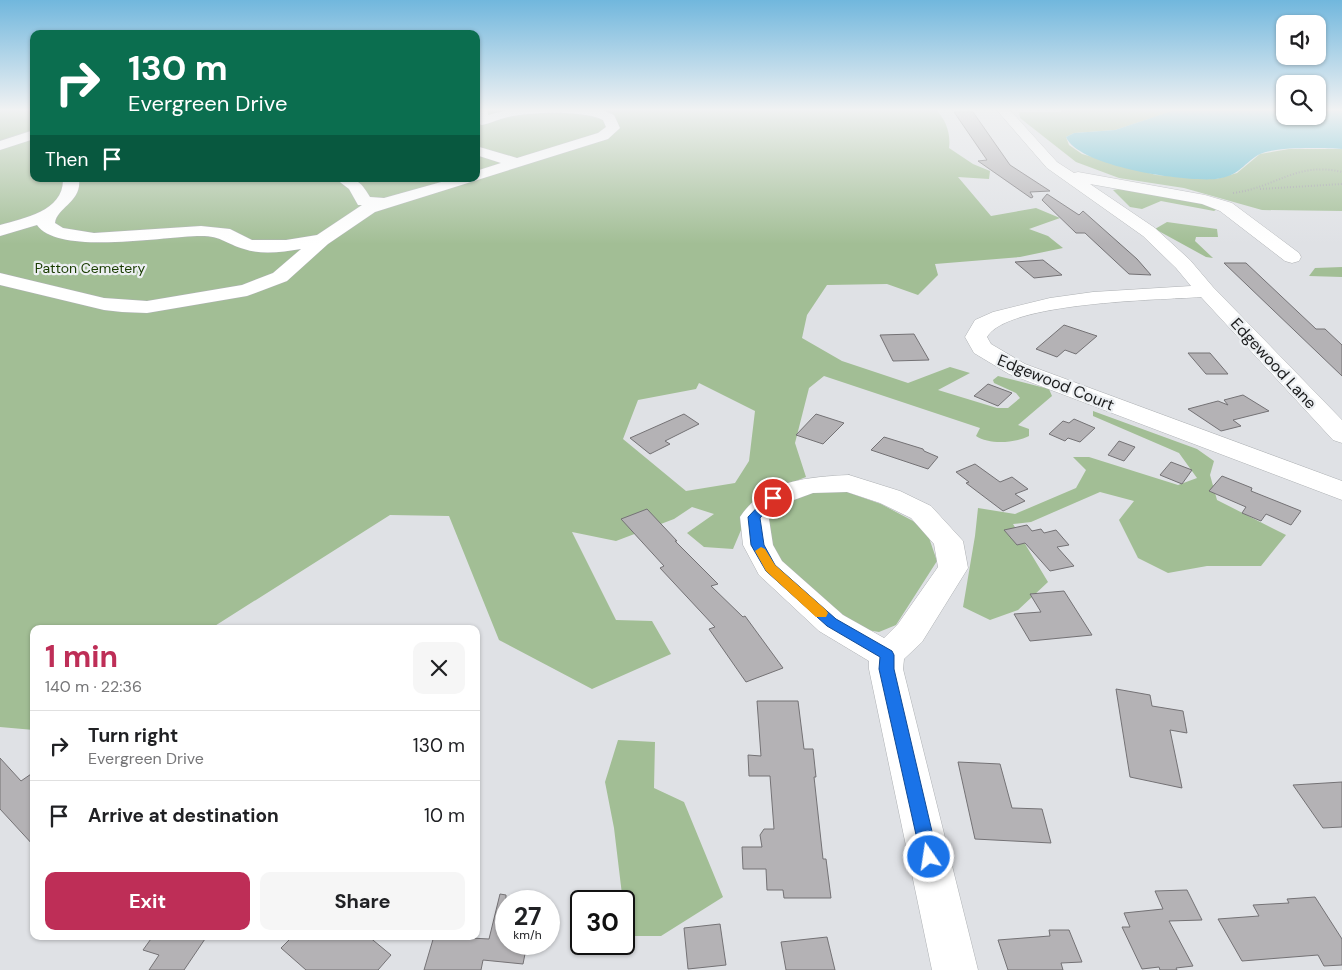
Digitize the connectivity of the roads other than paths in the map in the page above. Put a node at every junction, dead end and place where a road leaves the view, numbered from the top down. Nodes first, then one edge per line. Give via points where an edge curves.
1 (5, 154) edge
2 (489, 154) edge
3 (544, 154) edge
4 (1042, 154) edge
5 (17, 155) dead end
6 (516, 163) junction
7 (480, 175) edge
8 (1067, 175) junction
9 (71, 182) edge
10 (349, 182) edge
11 (457, 182) edge
12 (363, 207) junction
13 (47, 217) junction
14 (0, 231) edge
15 (322, 240) junction
16 (1292, 257) dead end
17 (0, 279) edge
18 (1206, 291) junction
19 (1342, 435) edge
20 (1342, 491) edge
21 (887, 655) junction
22 (955, 970) edge

1 - 5 street
2 - 6 street
3 - 6 street
4 - 8 street, Edgewood Lane
6 - 7 street
8 - 16 street via 1205,200 1226,207
8 - 18 street, Edgewood Lane via 1149,232 1184,264
9 - 13 street via 66,198
10 - 12 street via 355,186
11 - 12 street via 369,208
12 - 15 street
13 - 14 street
13 - 15 street via 46,225 58,233 94,238 201,231 224,234 248,245 263,247
15 - 17 street via 293,267 267,283 247,290 148,307 104,304
18 - 19 street, Edgewood Lane
18 - 20 street, Edgewood Court via 1050,304 1000,316 983,325 976,337 982,348 1017,369
21 - 21 street via 831,623 770,568 758,545 754,517 773,498 810,485 849,483 921,512 948,541 953,568 910,633
21 - 22 street via 886,669

